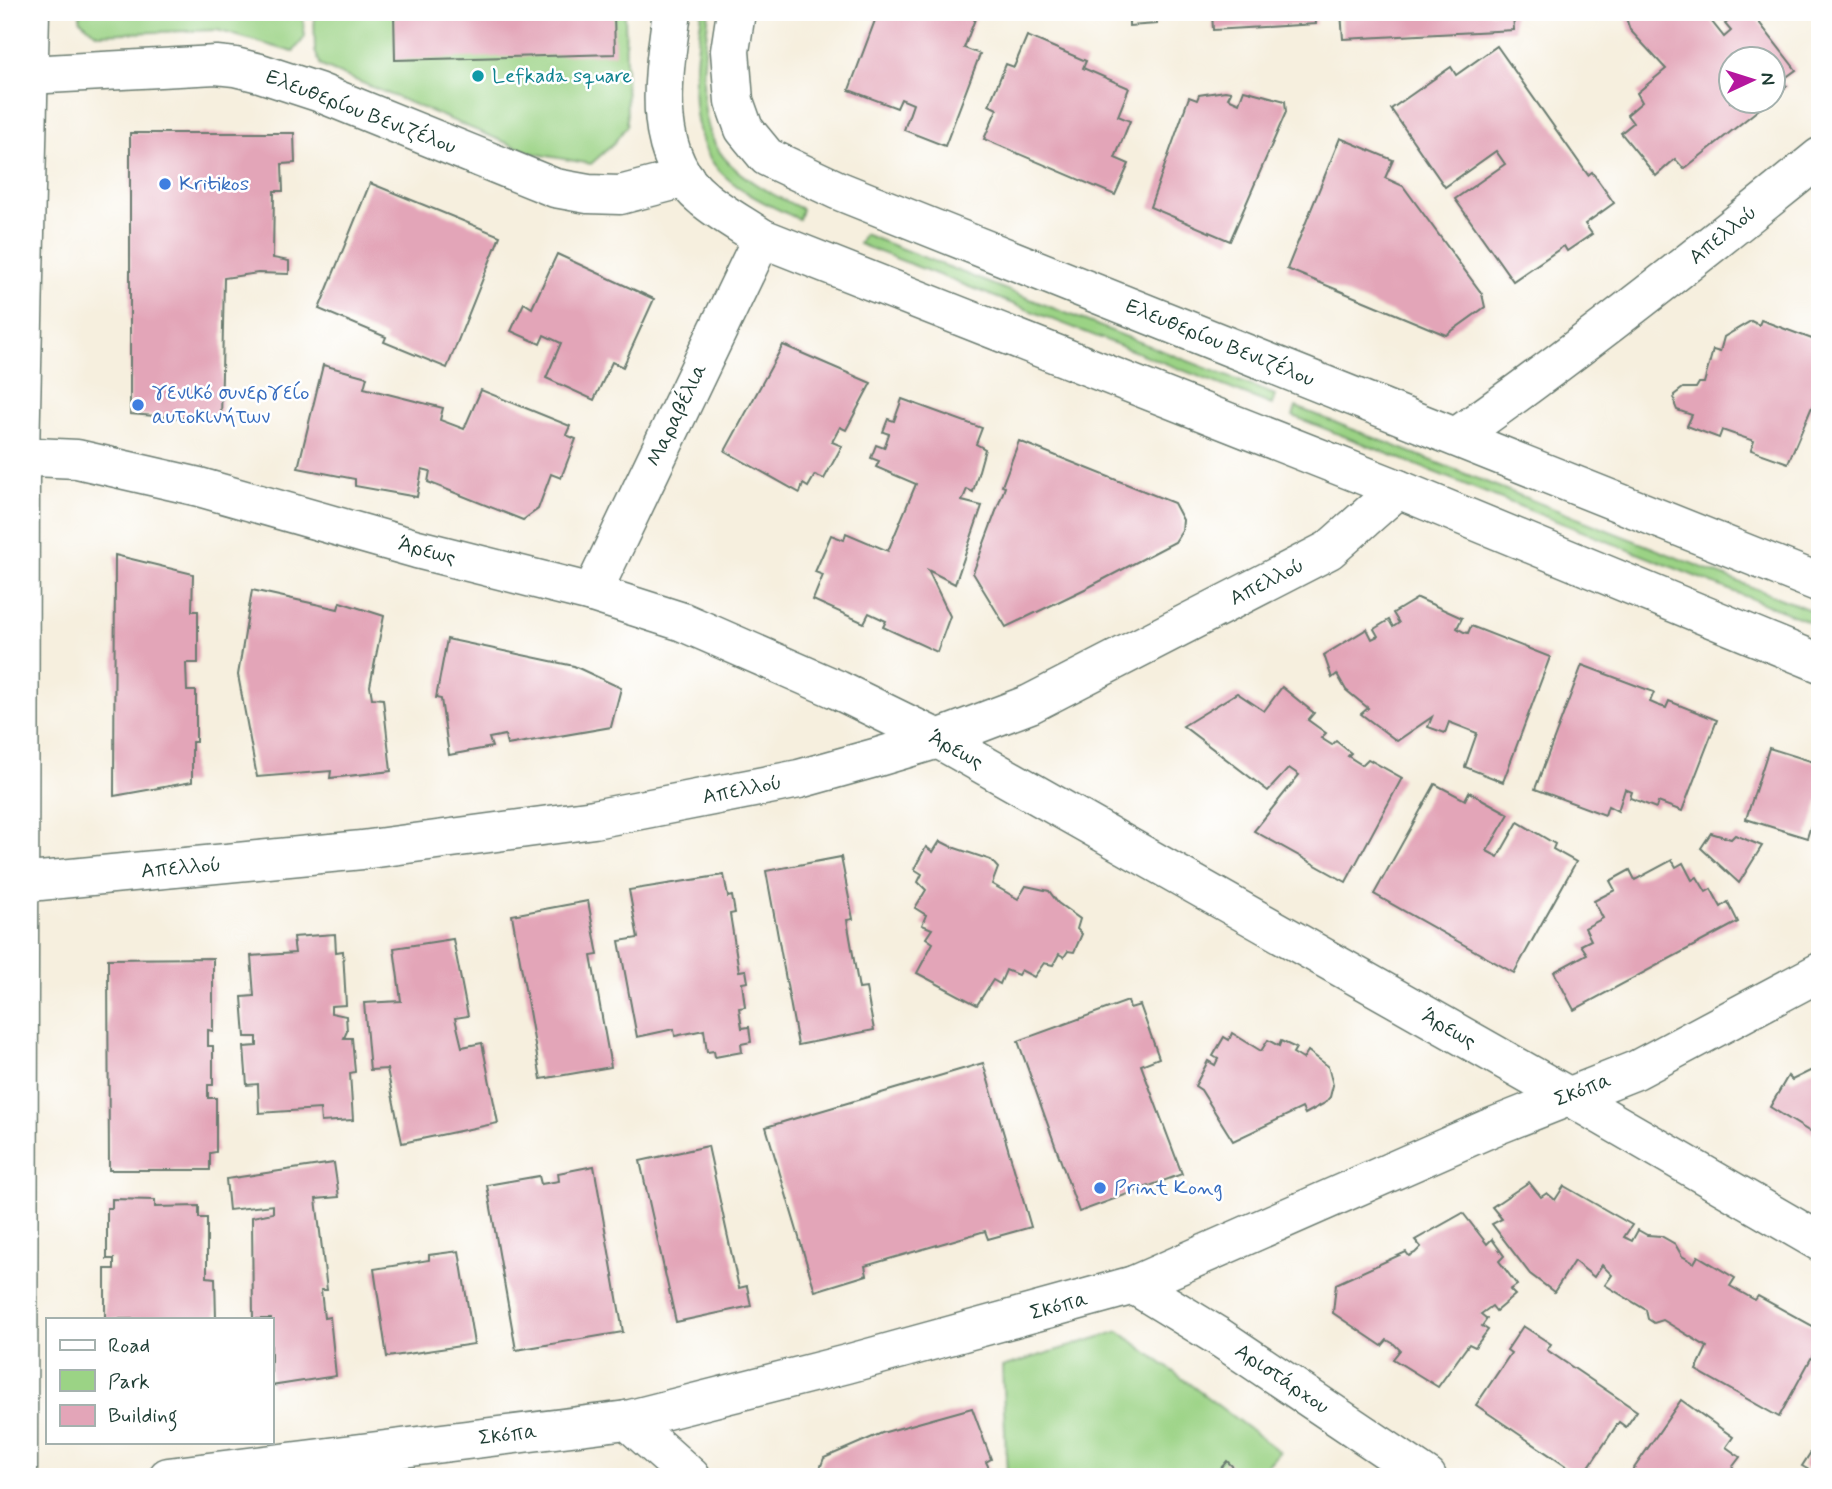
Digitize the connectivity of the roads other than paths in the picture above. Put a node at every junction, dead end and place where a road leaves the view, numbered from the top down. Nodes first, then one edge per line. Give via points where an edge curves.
1 (30, 12) edge
2 (672, 12) edge
3 (736, 12) edge
4 (29, 75) junction
5 (1820, 157) edge
6 (685, 178) junction
7 (762, 238) junction
8 (1456, 437) junction
9 (16, 455) edge
10 (1398, 489) junction
11 (1820, 583) edge
12 (592, 593) junction
13 (1820, 663) edge
14 (939, 739) junction
15 (19, 883) junction
16 (1820, 972) edge
17 (1568, 1096) junction
18 (1820, 1242) edge
19 (1134, 1285) junction
20 (627, 1420) junction
21 (18, 1477) edge
22 (168, 1477) edge
23 (691, 1477) edge
24 (1427, 1477) edge

1 - 4 street
2 - 6 street via 663,78 663,122
3 - 8 street, Ελευθερίου Βενιζέλου via 730,51 734,101 744,129 767,157 837,190
4 - 6 street, Ελευθερίου Βενιζέλου via 235,67 318,92 555,188 620,195
4 - 9 street
5 - 8 street, Απελλού via 1657,288
6 - 7 street via 702,198
7 - 10 street
7 - 12 street, Μαραβέλια
8 - 11 street, Ελευθερίου Βενιζέλου
9 - 12 street, Άρεως via 77,459 199,487
9 - 15 street
10 - 13 street
10 - 14 street, Απελλού via 1329,550 1030,704
12 - 14 street, Άρεως via 683,622
14 - 15 street, Απελλού via 799,779 594,819 362,850
14 - 17 street, Άρεως
15 - 21 street
16 - 17 street, Σκόπα via 1636,1070
17 - 18 street, Άρεως
17 - 19 street, Σκόπα
19 - 20 street, Σκόπα
19 - 24 street, Αριστάρχου
20 - 22 street, Σκόπα
20 - 23 street

